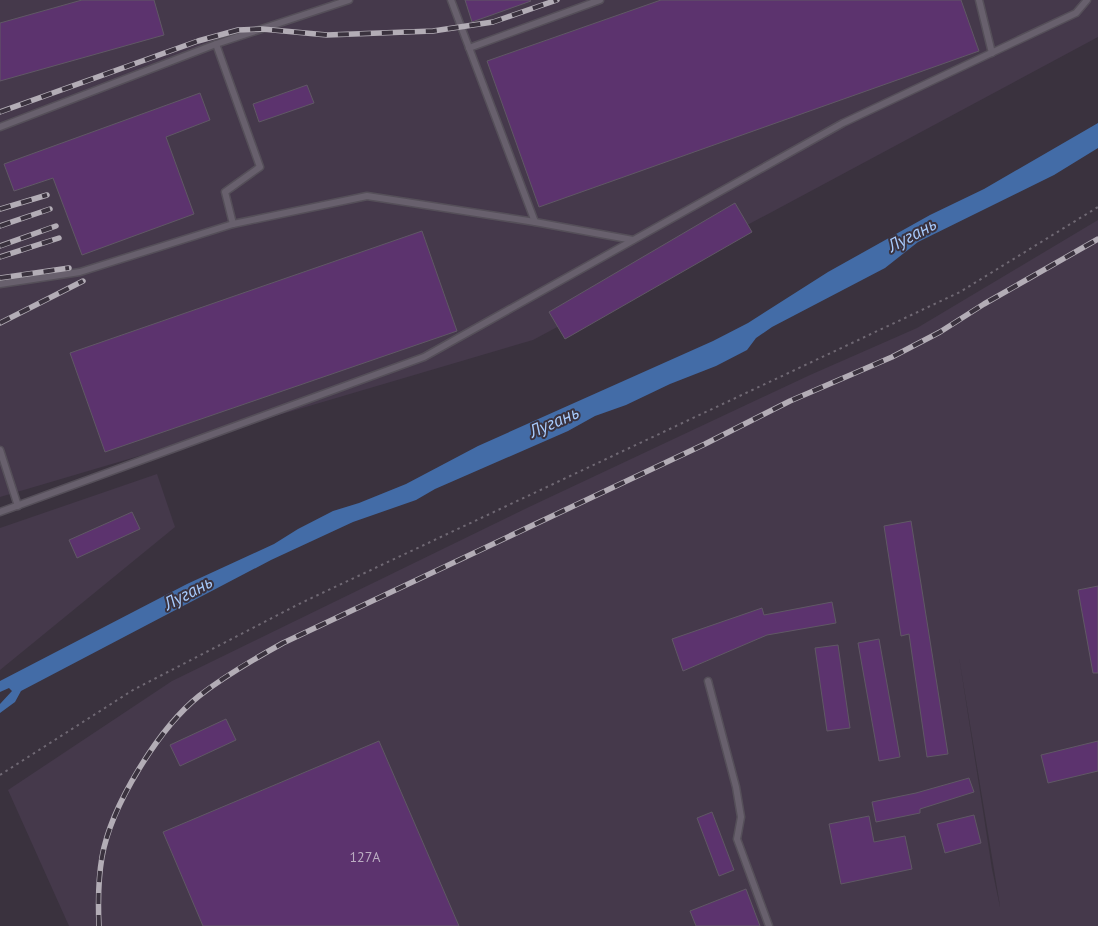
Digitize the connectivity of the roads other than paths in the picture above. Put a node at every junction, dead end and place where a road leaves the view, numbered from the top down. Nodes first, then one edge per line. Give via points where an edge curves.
1 (349, 0) edge
2 (451, 0) edge
3 (600, 0) edge
4 (979, 0) edge
5 (1087, 0) edge
6 (216, 44) junction
7 (469, 48) junction
8 (992, 53) junction
9 (0, 127) edge
10 (535, 222) junction
11 (233, 224) junction
12 (633, 240) junction
13 (0, 284) edge
14 (0, 450) edge
15 (18, 506) junction
16 (0, 512) edge
17 (708, 681) dead end
18 (769, 926) edge

1 - 6 lane
2 - 7 lane
3 - 7 lane
4 - 8 lane
5 - 8 lane via 1076,13
6 - 9 lane
6 - 11 lane via 260,167 225,192
7 - 10 lane
8 - 12 lane via 843,123
10 - 11 lane via 367,196
10 - 12 lane
11 - 13 lane via 80,272
12 - 15 lane via 424,357
14 - 15 lane
15 - 16 lane
17 - 18 lane via 736,787 741,817 737,840

